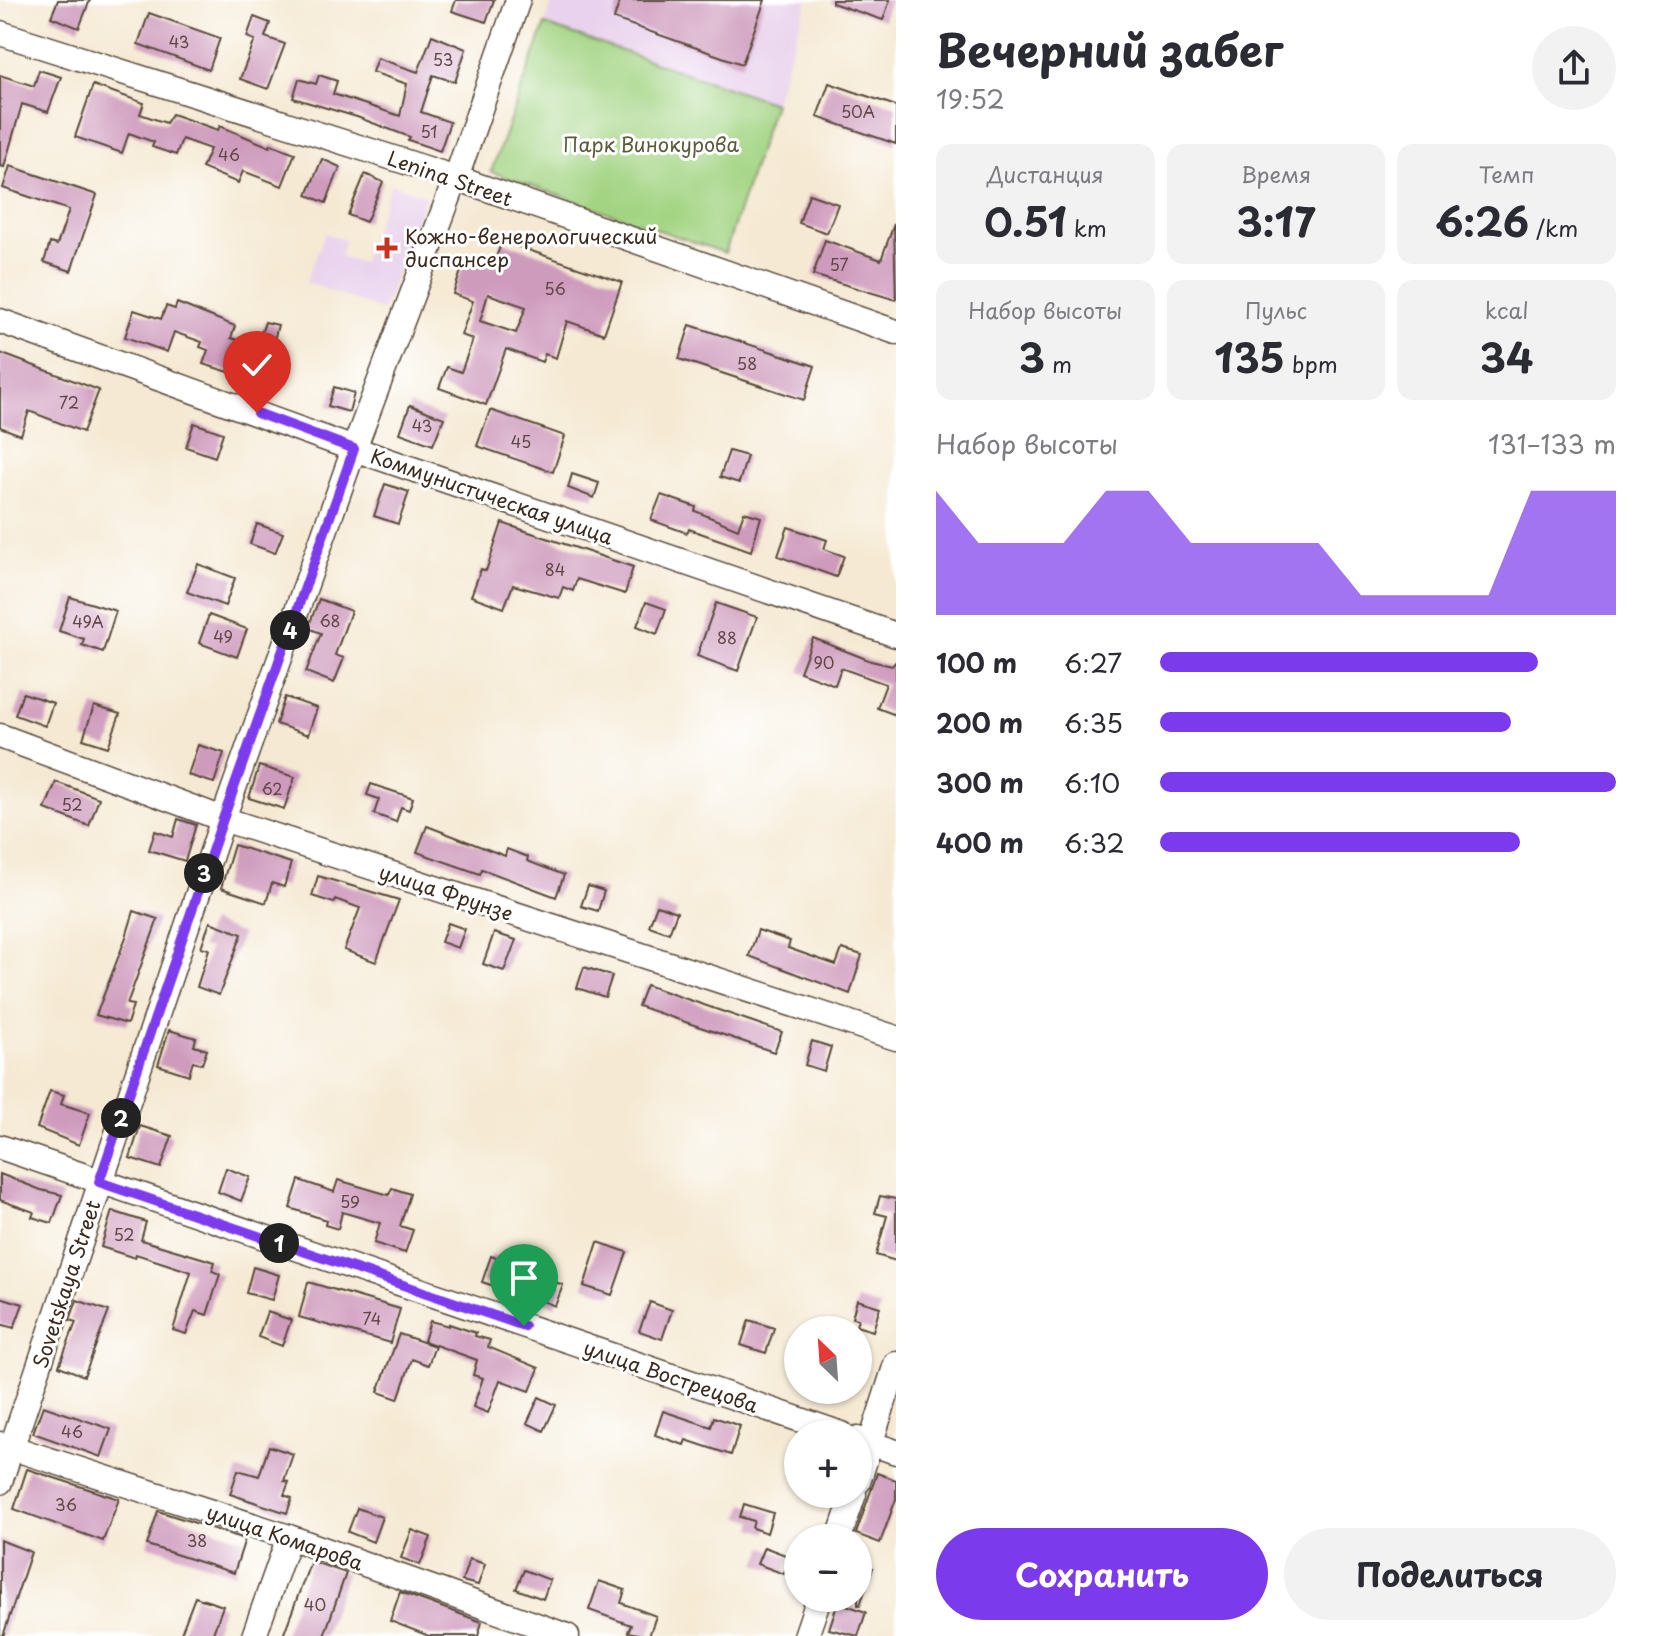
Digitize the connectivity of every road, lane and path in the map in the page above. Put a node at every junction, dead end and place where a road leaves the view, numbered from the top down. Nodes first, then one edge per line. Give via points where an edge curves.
1 (518, 0) edge
2 (0, 33) edge
3 (456, 178) junction
4 (0, 321) edge
5 (896, 332) edge
6 (354, 449) junction
7 (896, 635) edge
8 (0, 736) edge
9 (223, 819) junction
10 (896, 1038) edge
11 (0, 1147) edge
12 (99, 1182) junction
13 (896, 1364) edge
14 (801, 1420) edge
15 (872, 1422) edge
16 (872, 1444) edge
17 (6, 1446) edge
18 (896, 1452) edge
19 (0, 1482) edge
20 (289, 1537) junction
21 (814, 1612) edge
22 (531, 1630) edge
23 (254, 1636) edge
24 (567, 1636) edge
25 (806, 1636) edge

1 - 3 street, Sovetskaya Street
2 - 3 street, Lenina Street
3 - 5 street, Lenina Street
3 - 6 street, Sovetskaya Street
4 - 6 street, Коммунистическая улица
6 - 7 street, Коммунистическая улица
6 - 9 street, Sovetskaya Street
8 - 9 street, улица Фрунзе
9 - 10 street, улица Фрунзе
9 - 12 street, Sovetskaya Street
11 - 12 street, улица Вострецова
12 - 14 street, улица Вострецова
12 - 17 street, Sovetskaya Street
13 - 15 street
16 - 18 street
17 - 19 street, Sovetskaya Street
17 - 20 street, улица Комарова
20 - 22 street, улица Комарова
20 - 23 street
21 - 25 street
22 - 24 street, улица Комарова

